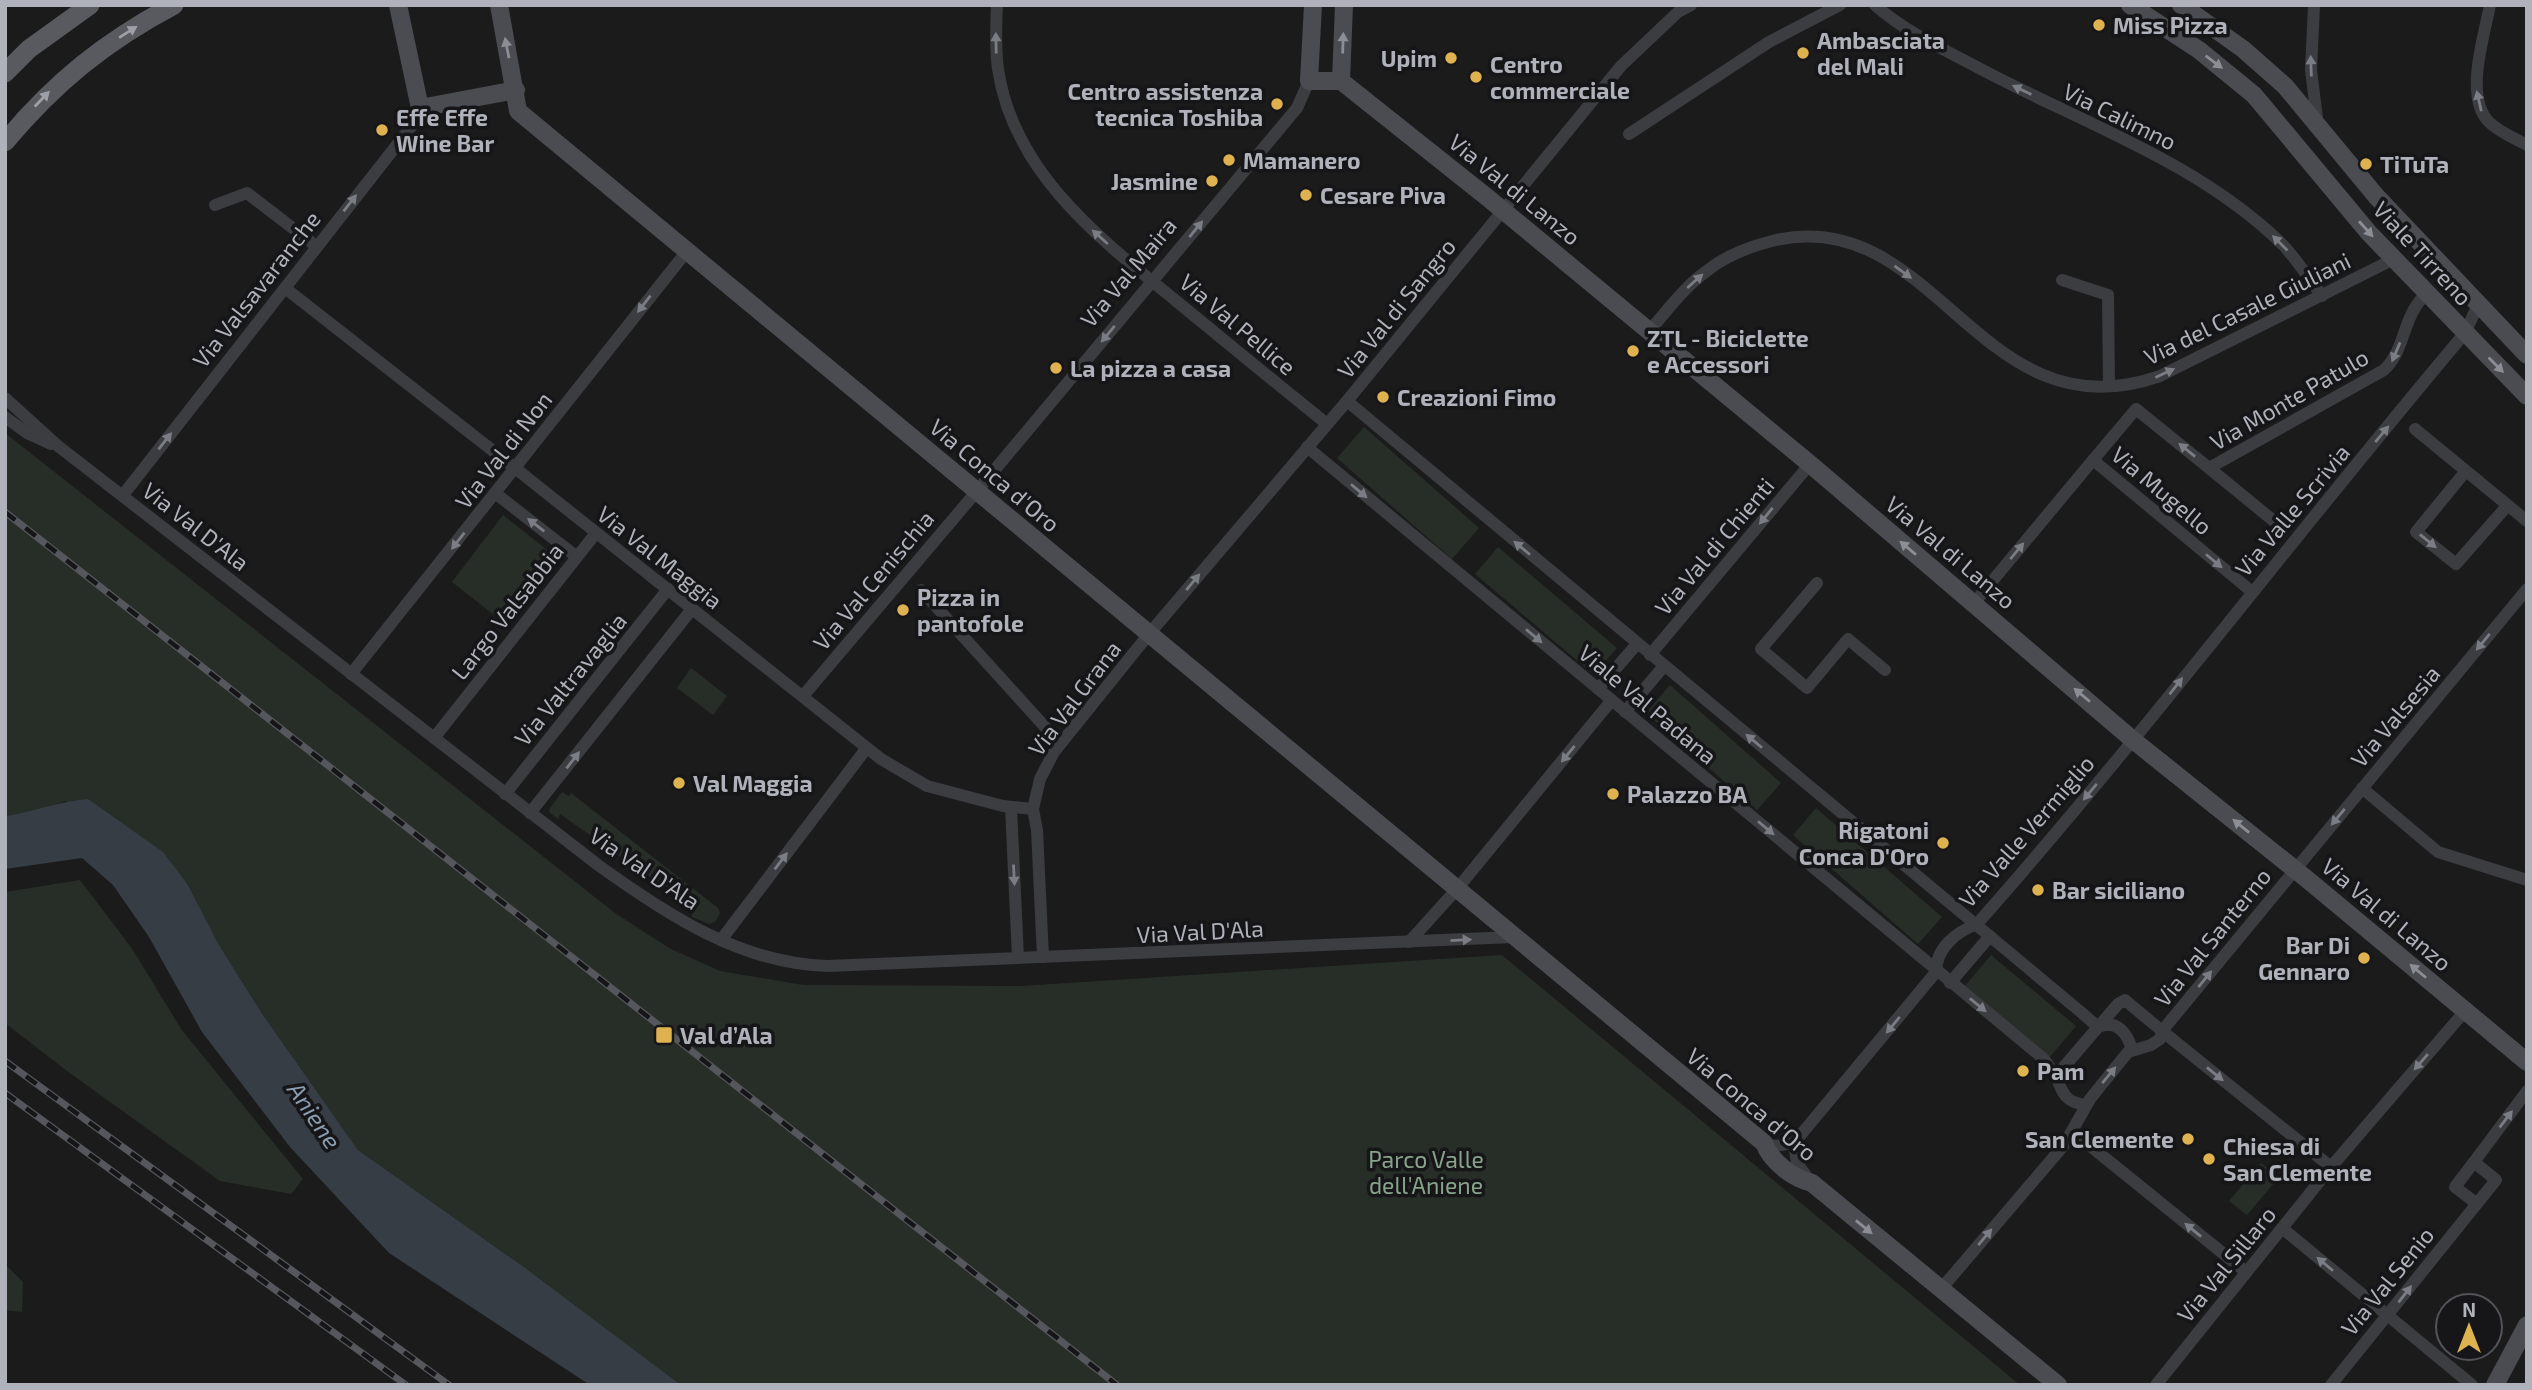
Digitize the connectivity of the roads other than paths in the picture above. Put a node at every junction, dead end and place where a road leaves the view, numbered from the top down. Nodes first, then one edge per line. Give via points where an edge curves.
1 (90, 5) edge
2 (398, 5) edge
3 (499, 5) edge
4 (997, 5) edge
5 (1313, 5) edge
6 (1344, 5) edge
7 (1691, 5) edge
8 (1840, 5) edge
9 (1875, 5) edge
10 (2181, 5) edge
11 (2314, 5) edge
12 (2490, 5) edge
13 (173, 6) edge
14 (2130, 7) edge
15 (1679, 8) edge
16 (5, 73) edge
17 (1309, 80) junction
18 (1341, 82) junction
19 (516, 90) junction
20 (420, 108) junction
21 (2318, 126) junction
22 (1629, 134) dead end
23 (5, 142) edge
24 (2527, 145) edge
25 (215, 205) dead end
26 (1502, 210) junction
27 (316, 246) junction
28 (687, 251) junction
29 (2394, 260) junction
30 (2062, 280) dead end
31 (1152, 281) junction
32 (285, 288) junction
33 (2427, 293) junction
34 (2322, 296) junction
35 (2478, 305) junction
36 (1649, 331) junction
37 (2465, 333) junction
38 (2527, 355) edge
39 (2109, 386) junction
40 (2527, 396) edge
41 (5, 398) edge
42 (1347, 401) junction
43 (5, 418) edge
44 (1327, 424) junction
45 (2415, 429) dead end
46 (58, 446) junction
47 (1307, 447) junction
48 (2093, 460) junction
49 (1810, 464) junction
50 (515, 468) junction
51 (2209, 468) junction
52 (2465, 471) junction
53 (977, 492) junction
54 (495, 493) junction
55 (123, 495) junction
56 (2507, 506) junction
57 (2527, 521) edge
58 (2280, 526) dead end
59 (596, 533) junction
60 (577, 557) junction
61 (1817, 583) dead end
62 (668, 589) junction
63 (2527, 589) edge
64 (921, 590) dead end
65 (2251, 591) junction
66 (1974, 603) junction
67 (692, 609) junction
68 (1149, 634) junction
69 (1637, 644) junction
70 (1650, 655) junction
71 (1664, 666) junction
72 (1885, 670) dead end
73 (351, 674) junction
74 (1598, 689) junction
75 (803, 696) junction
76 (1611, 701) junction
77 (1625, 712) junction
78 (433, 738) junction
79 (2133, 740) junction
80 (1062, 742) junction
81 (866, 749) junction
82 (2362, 788) junction
83 (505, 794) junction
84 (1011, 807) junction
85 (1032, 809) junction
86 (530, 813) junction
87 (2294, 869) junction
88 (2527, 880) edge
89 (1457, 890) junction
90 (1977, 924) junction
91 (1990, 936) junction
92 (1513, 937) junction
93 (721, 940) junction
94 (1409, 942) junction
95 (1043, 957) junction
96 (1018, 958) junction
97 (1937, 972) junction
98 (1950, 983) junction
99 (2465, 1011) junction
100 (2098, 1027) junction
101 (2162, 1031) junction
102 (2132, 1049) junction
103 (2527, 1062) edge
104 (2056, 1076) junction
105 (2527, 1091) edge
106 (2086, 1105) junction
107 (2073, 1132) junction
108 (1764, 1143) junction
109 (1794, 1143) junction
110 (2474, 1162) junction
111 (2331, 1167) junction
112 (1812, 1183) junction
113 (2476, 1203) junction
114 (2282, 1228) junction
115 (2246, 1272) junction
116 (1941, 1289) junction
117 (2387, 1315) junction
118 (2527, 1325) edge
119 (2058, 1385) edge
120 (2156, 1385) edge
121 (2331, 1385) edge
122 (2472, 1385) edge
123 (2496, 1385) edge

1 - 16 main road via 29,49
2 - 20 street
19 -> 3 street, Via Conca d'Oro
31 -> 4 street, Via Val Pellice via 1071,210 1033,161 1012,118 1000,78
5 - 17 street, Via Val Maira
18 -> 6 street
7 - 15 street, Via Val di Sangro
8 - 22 street via 1769,43
34 -> 9 street, Via Calimno via 2284,247 2208,184 1961,59
10 - 21 street, Viale Tirreno via 2267,68
21 -> 11 street via 2311,70
24 -> 12 street via 2493,125 2478,103 2477,82
23 -> 13 main road via 64,78
14 -> 29 street, Viale Tirreno via 2199,50 2243,85
15 - 26 street, Via Val di Sangro via 1621,66
17 - 18 street
31 -> 17 street, Via Val Maira via 1297,108
18 - 26 street, Via Val di Lanzo
19 - 20 street
19 - 28 street, Via Conca d'Oro via 518,111
27 -> 20 street, Via Valsavaranche via 414,123
21 - 35 street, Viale Tirreno via 2376,197
25 - 27 street via 247,193
26 - 36 street, Via Val di Lanzo
26 - 42 street, Via Val di Sangro
27 - 32 street, Via Valsavaranche
28 -> 50 street, Via Val di Non
28 - 53 street, Via Conca d'Oro
29 - 33 street, Viale Tirreno
29 - 34 street, Via del Casale Giuliani
30 - 39 street via 2108,295
31 - 44 street, Via Val Pellice
31 -> 53 street, Via Val Maira
32 - 50 street, Via Val Maggia
55 -> 32 street, Via Valsavaranche
33 - 37 street, Viale Tirreno
33 -> 51 street, Via Monte Patulo via 2413,307 2396,353 2384,370
39 -> 34 street, Via del Casale Giuliani via 2160,376
35 - 37 street, Via Valle Scrivia
35 - 38 street, Viale Tirreno
36 -> 39 street, Via del Casale Giuliani via 1692,283 1730,255 1782,239 1822,238 1854,244 1880,256 2027,369 2067,384
36 - 49 street, Via Val di Lanzo
37 -> 40 street, Viale Tirreno
65 -> 37 street, Via Valle Scrivia
41 - 46 street, Via Val D'Ala
42 - 44 street, Via Val di Sangro
69 -> 42 street, Viale Val Padana
43 - 46 street
44 - 47 street, Via Val di Sangro
45 - 52 street
46 - 55 street, Via Val D'Ala
68 -> 47 street, Via Val di Sangro
47 -> 74 street, Viale Val Padana
51 -> 48 street, Via Monte Patulo via 2136,409
48 -> 65 street, Via Mugello
66 -> 48 street, Via Mugello
66 -> 49 street, Via Val di Lanzo
49 -> 70 street, Via Val di Chienti
50 - 54 street, Via Val di Non
50 - 59 street, Via Val Maggia
51 - 58 street, Via Monte Patulo
52 - 56 street
52 -> 56 street via 2416,532 2456,564
53 - 68 street, Via Conca d'Oro
53 - 75 street, Via Val Cenischia
60 -> 54 street
54 -> 73 street, Via Val di Non
55 - 73 street, Via Val D'Ala
56 - 57 street
59 - 60 street, Largo Valsabbia
59 - 62 street, Via Val Maggia
60 - 78 street, Largo Valsabbia
61 - 72 street via 1761,649 1807,688 1848,639
62 - 67 street, Via Val Maggia
62 - 83 street, Via Valtravaglia
63 -> 82 street, Via Valsesia
64 - 80 street
79 -> 65 street, Via Valle Scrivia
79 -> 66 street, Via Val di Lanzo
67 - 75 street, Via Val Maggia
86 -> 67 street
68 - 80 street, Via Val Grana
68 - 89 street, Via Conca d'Oro
69 - 70 street, Viale Val Padana
69 - 74 street
70 - 71 street, Viale Val Padana
71 - 77 street
90 -> 71 street, Viale Val Padana
73 - 78 street, Via Val D'Ala
74 - 76 street, Viale Val Padana
75 - 81 street, Via Val Maggia
76 - 77 street, Viale Val Padana
76 -> 89 street
77 -> 97 street, Viale Val Padana
78 - 83 street, Via Val D'Ala
87 -> 79 street, Via Val di Lanzo
79 -> 90 street, Via Valle Vermiglio
80 - 85 street, Via Val Grana via 1040,779
81 - 84 street, Via Val Maggia via 927,786
93 -> 81 street
82 -> 87 street, Via Valsesia
82 - 88 street via 2438,852
83 - 86 street, Via Val D'Ala
84 - 85 street, Via Val Maggia
84 -> 96 street
85 - 95 street, Via Val Grana
86 - 93 street, Via Val D'Ala via 649,900
99 -> 87 street, Via Val di Lanzo
101 -> 87 street, Via Val Santerno
89 - 92 street, Via Conca d'Oro
89 - 94 street
90 - 91 street, Viale Val Padana
90 - 97 street, Via Valle Vermiglio via 1946,944
91 - 98 street, Via Valle Vermiglio
91 - 100 street, Viale Val Padana
94 -> 92 street, Via Val D'Ala
92 - 108 street, Via Conca d'Oro
93 - 96 street, Via Val D'Ala via 759,956 817,966
94 - 95 street, Via Val D'Ala
95 - 96 street, Via Val D'Ala
97 - 98 street, Viale Val Padana
97 -> 109 street, Via Valle Vermiglio
98 -> 104 street, Viale Val Padana via 2044,1059
99 - 103 street, Via Val di Lanzo
99 -> 111 street, Via Val Sillaro
100 - 101 street via 2126,1000
100 - 102 street via 2118,1026
100 - 104 street
101 - 102 street, Via Val Santerno via 2156,1043
101 -> 111 street
106 -> 102 street
104 - 106 street, Viale Val Padana via 2067,1099
110 -> 105 street
106 - 107 street
115 -> 107 street
116 -> 107 street
108 - 109 street
108 - 112 street, Via Conca d'Oro via 1777,1162
109 - 112 street via 1797,1163
110 - 113 street via 2455,1187
110 - 113 street, Via Val Senio via 2496,1180
111 - 114 street, Via Val Sillaro
112 -> 116 street, Via Conca d'Oro
117 -> 113 street, Via Val Senio
114 - 115 street, Via Val Sillaro
117 -> 114 street
115 - 120 street, Via Val Sillaro
116 - 119 street, Via Conca d'Oro
117 - 121 street, Via Val Senio
117 - 122 street
118 - 123 street

